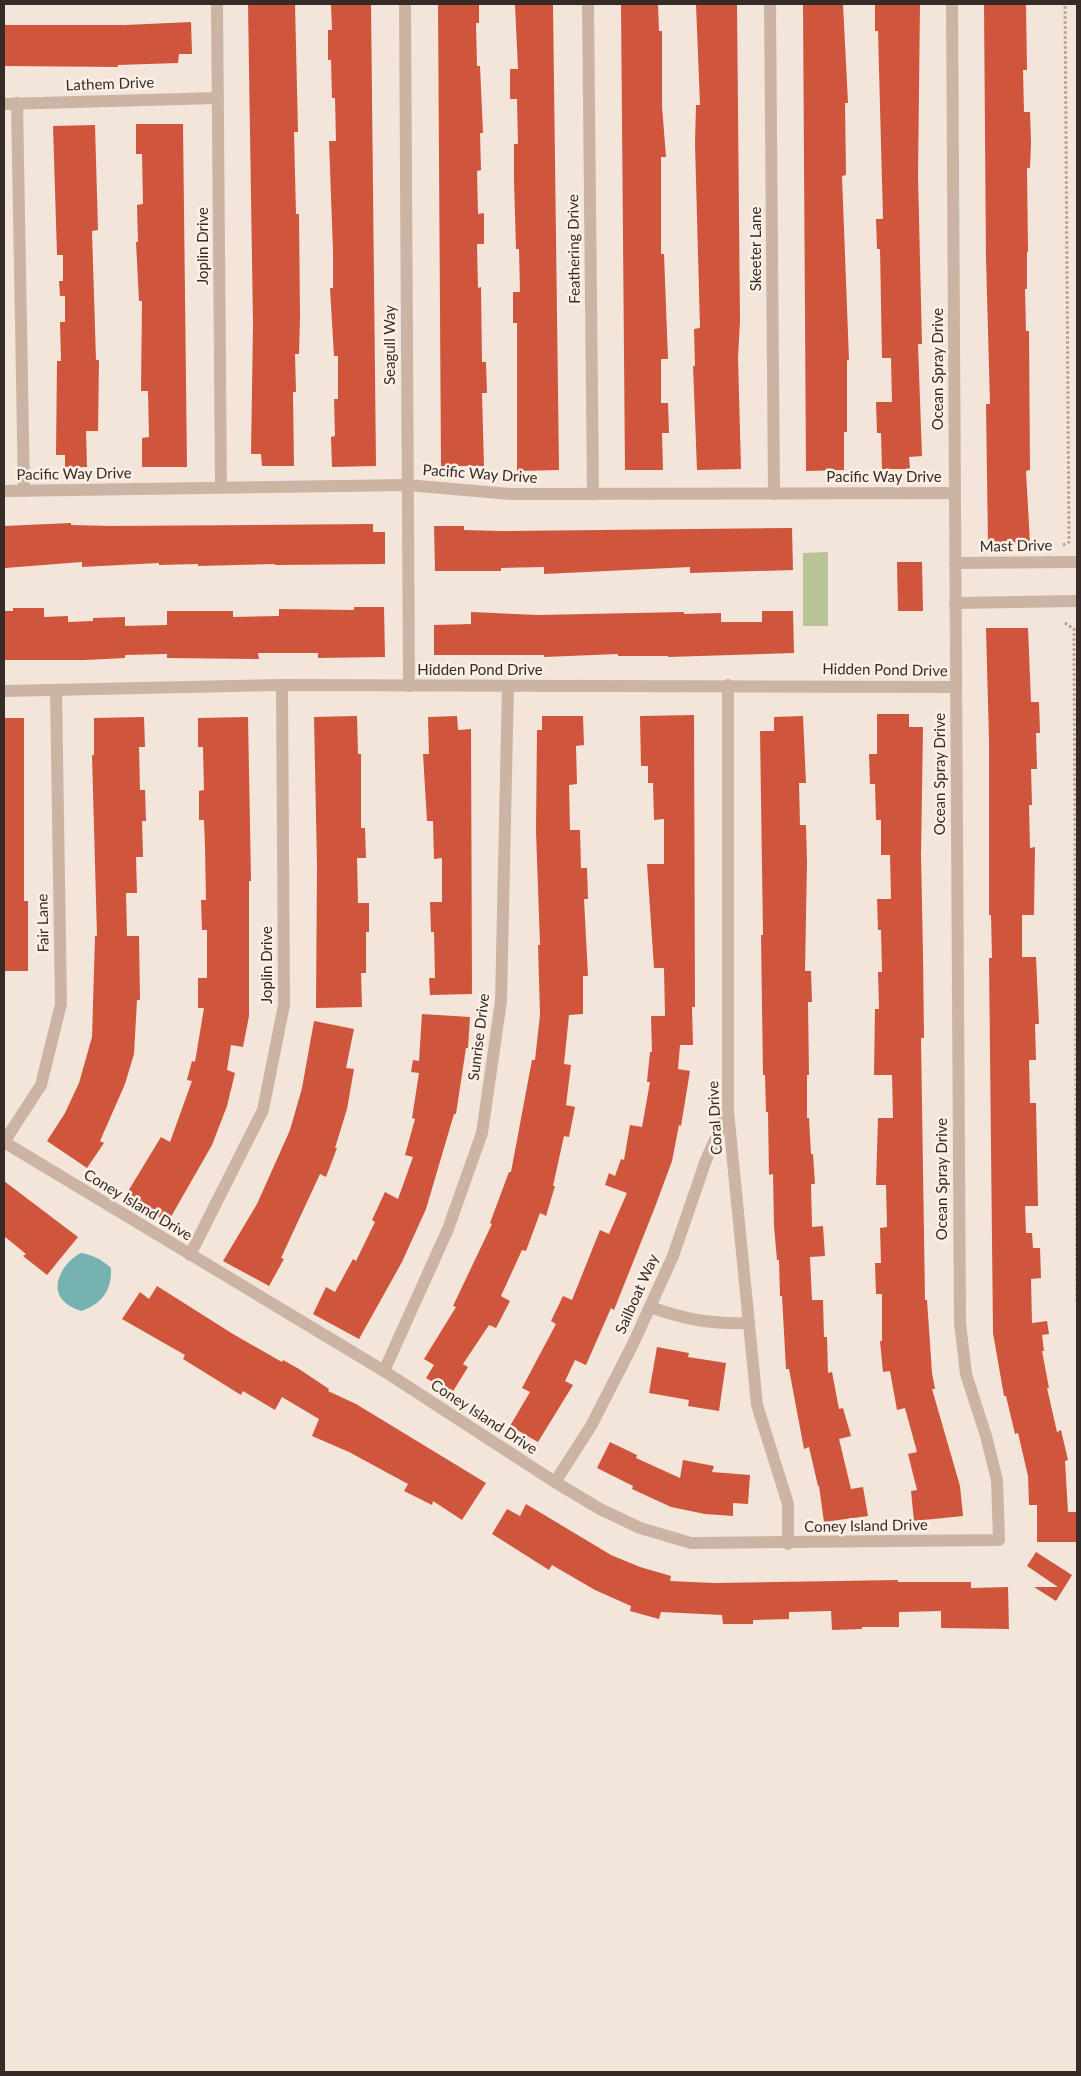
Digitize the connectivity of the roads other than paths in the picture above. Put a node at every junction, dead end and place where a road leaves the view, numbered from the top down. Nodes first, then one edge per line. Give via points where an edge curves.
1 (217, 4) edge
2 (405, 4) edge
3 (588, 4) edge
4 (770, 4) edge
5 (952, 4) edge
6 (218, 98) junction
7 (10, 104) edge
8 (407, 485) junction
9 (221, 488) junction
10 (24, 491) junction
11 (4, 492) edge
12 (954, 493) junction
13 (593, 494) junction
14 (774, 494) junction
15 (1077, 562) edge
16 (955, 563) junction
17 (1077, 601) edge
18 (955, 603) junction
19 (282, 685) junction
20 (728, 685) junction
21 (409, 686) junction
22 (508, 686) junction
23 (956, 687) junction
24 (56, 690) junction
25 (4, 692) edge
26 (728, 1111) junction
27 (4, 1142) edge
28 (190, 1255) junction
29 (650, 1307) junction
30 (749, 1323) junction
31 (384, 1372) junction
32 (555, 1482) junction
33 (999, 1540) joint
34 (788, 1544) junction

1 - 6 street, Joplin Drive
2 - 8 street, Seagull Way
3 - 13 street, Feathering Drive
4 - 14 street, Skeeter Lane
5 - 12 street, Ocean Spray Drive
6 - 7 street, Lathem Drive
6 - 9 street, Joplin Drive
7 - 10 street
8 - 9 street, Pacific Way Drive
8 - 13 street, Pacific Way Drive via 510,494
8 - 21 street, Seagull Way
9 - 10 street, Pacific Way Drive
10 - 11 street, Pacific Way Drive
12 - 14 street, Pacific Way Drive
12 - 16 street, Ocean Spray Drive
13 - 14 street, Pacific Way Drive
15 - 16 street, Mast Drive
16 - 18 street, Ocean Spray Drive
17 - 18 street
18 - 23 street, Ocean Spray Drive
19 - 21 street, Hidden Pond Drive
19 - 24 street, Hidden Pond Drive
19 - 28 street, Joplin Drive via 284,1006 263,1110
20 - 22 street, Hidden Pond Drive
20 - 23 street, Hidden Pond Drive
20 - 26 street, Coral Drive
21 - 22 street, Hidden Pond Drive
22 - 31 street, Sunrise Drive via 501,1001 482,1133 448,1229
23 - 33 street, Ocean Spray Drive via 960,1323 966,1374 997,1480
24 - 25 street, Hidden Pond Drive
24 - 27 street, Fair Lane via 61,1004 41,1086
26 - 29 street, Sailboat Way via 706,1160 673,1256
26 - 30 street, Coral Drive
27 - 28 street, Coney Island Drive
28 - 31 street, Coney Island Drive
29 - 30 street via 713,1324
29 - 32 street, Sailboat Way via 591,1426
30 - 34 street, Coral Drive via 758,1406 788,1504
31 - 32 street, Coney Island Drive
32 - 34 street, Coney Island Drive via 640,1528 691,1543
33 - 34 street, Coney Island Drive

